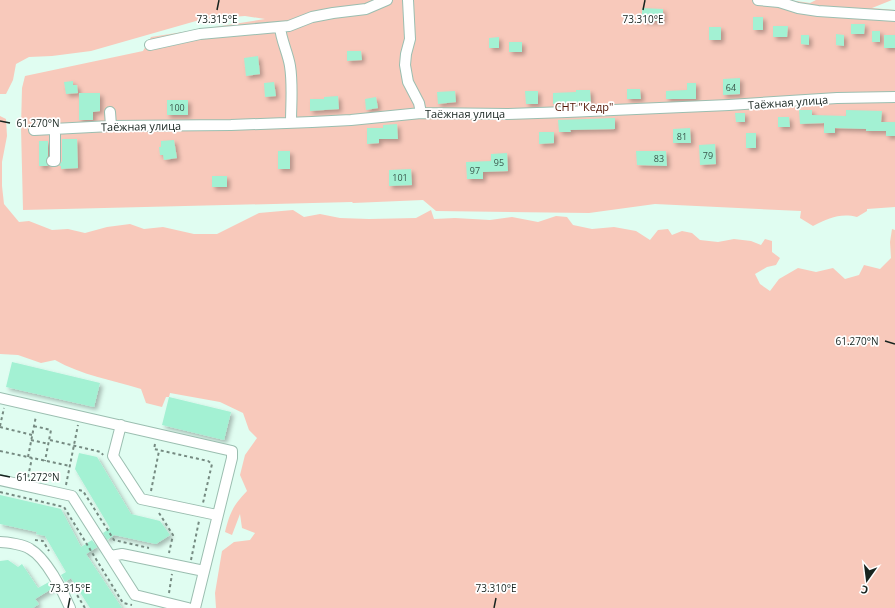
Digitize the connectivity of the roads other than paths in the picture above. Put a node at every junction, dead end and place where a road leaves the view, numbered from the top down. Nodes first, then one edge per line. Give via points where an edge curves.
1 (387, 0) edge
2 (408, 0) edge
3 (758, 0) edge
4 (895, 16) edge
5 (280, 27) junction
6 (150, 45) dead end
7 (895, 97) edge
8 (110, 112) dead end
9 (421, 113) junction
10 (291, 122) junction
11 (111, 126) junction
12 (55, 129) junction
13 (34, 130) dead end
14 (52, 161) dead end
15 (2, 401) edge
16 (121, 425) junction
17 (0, 480) edge
18 (217, 515) junction
19 (0, 542) edge
20 (111, 556) junction
21 (204, 571) junction
22 (70, 608) edge
23 (188, 608) edge
24 (195, 608) edge

1 - 5 street via 366,9 312,17
2 - 9 street via 410,39 405,65 408,82
3 - 4 street via 818,11
5 - 6 street via 200,34
5 - 10 street via 292,79
7 - 9 street, Таёжная улица via 547,113
8 - 11 street
9 - 10 street, Таёжная улица via 351,120
10 - 11 street, Таёжная улица
11 - 12 street, Таёжная улица
12 - 13 street, Таёжная улица
12 - 14 street via 56,161
15 - 16 street
16 - 18 street via 113,456 141,499 201,506
16 - 18 street via 232,451
17 - 20 street via 72,496
18 - 21 street
19 - 22 street via 30,548 43,560 65,595
20 - 21 street via 122,554
20 - 23 street via 135,595
21 - 24 street

